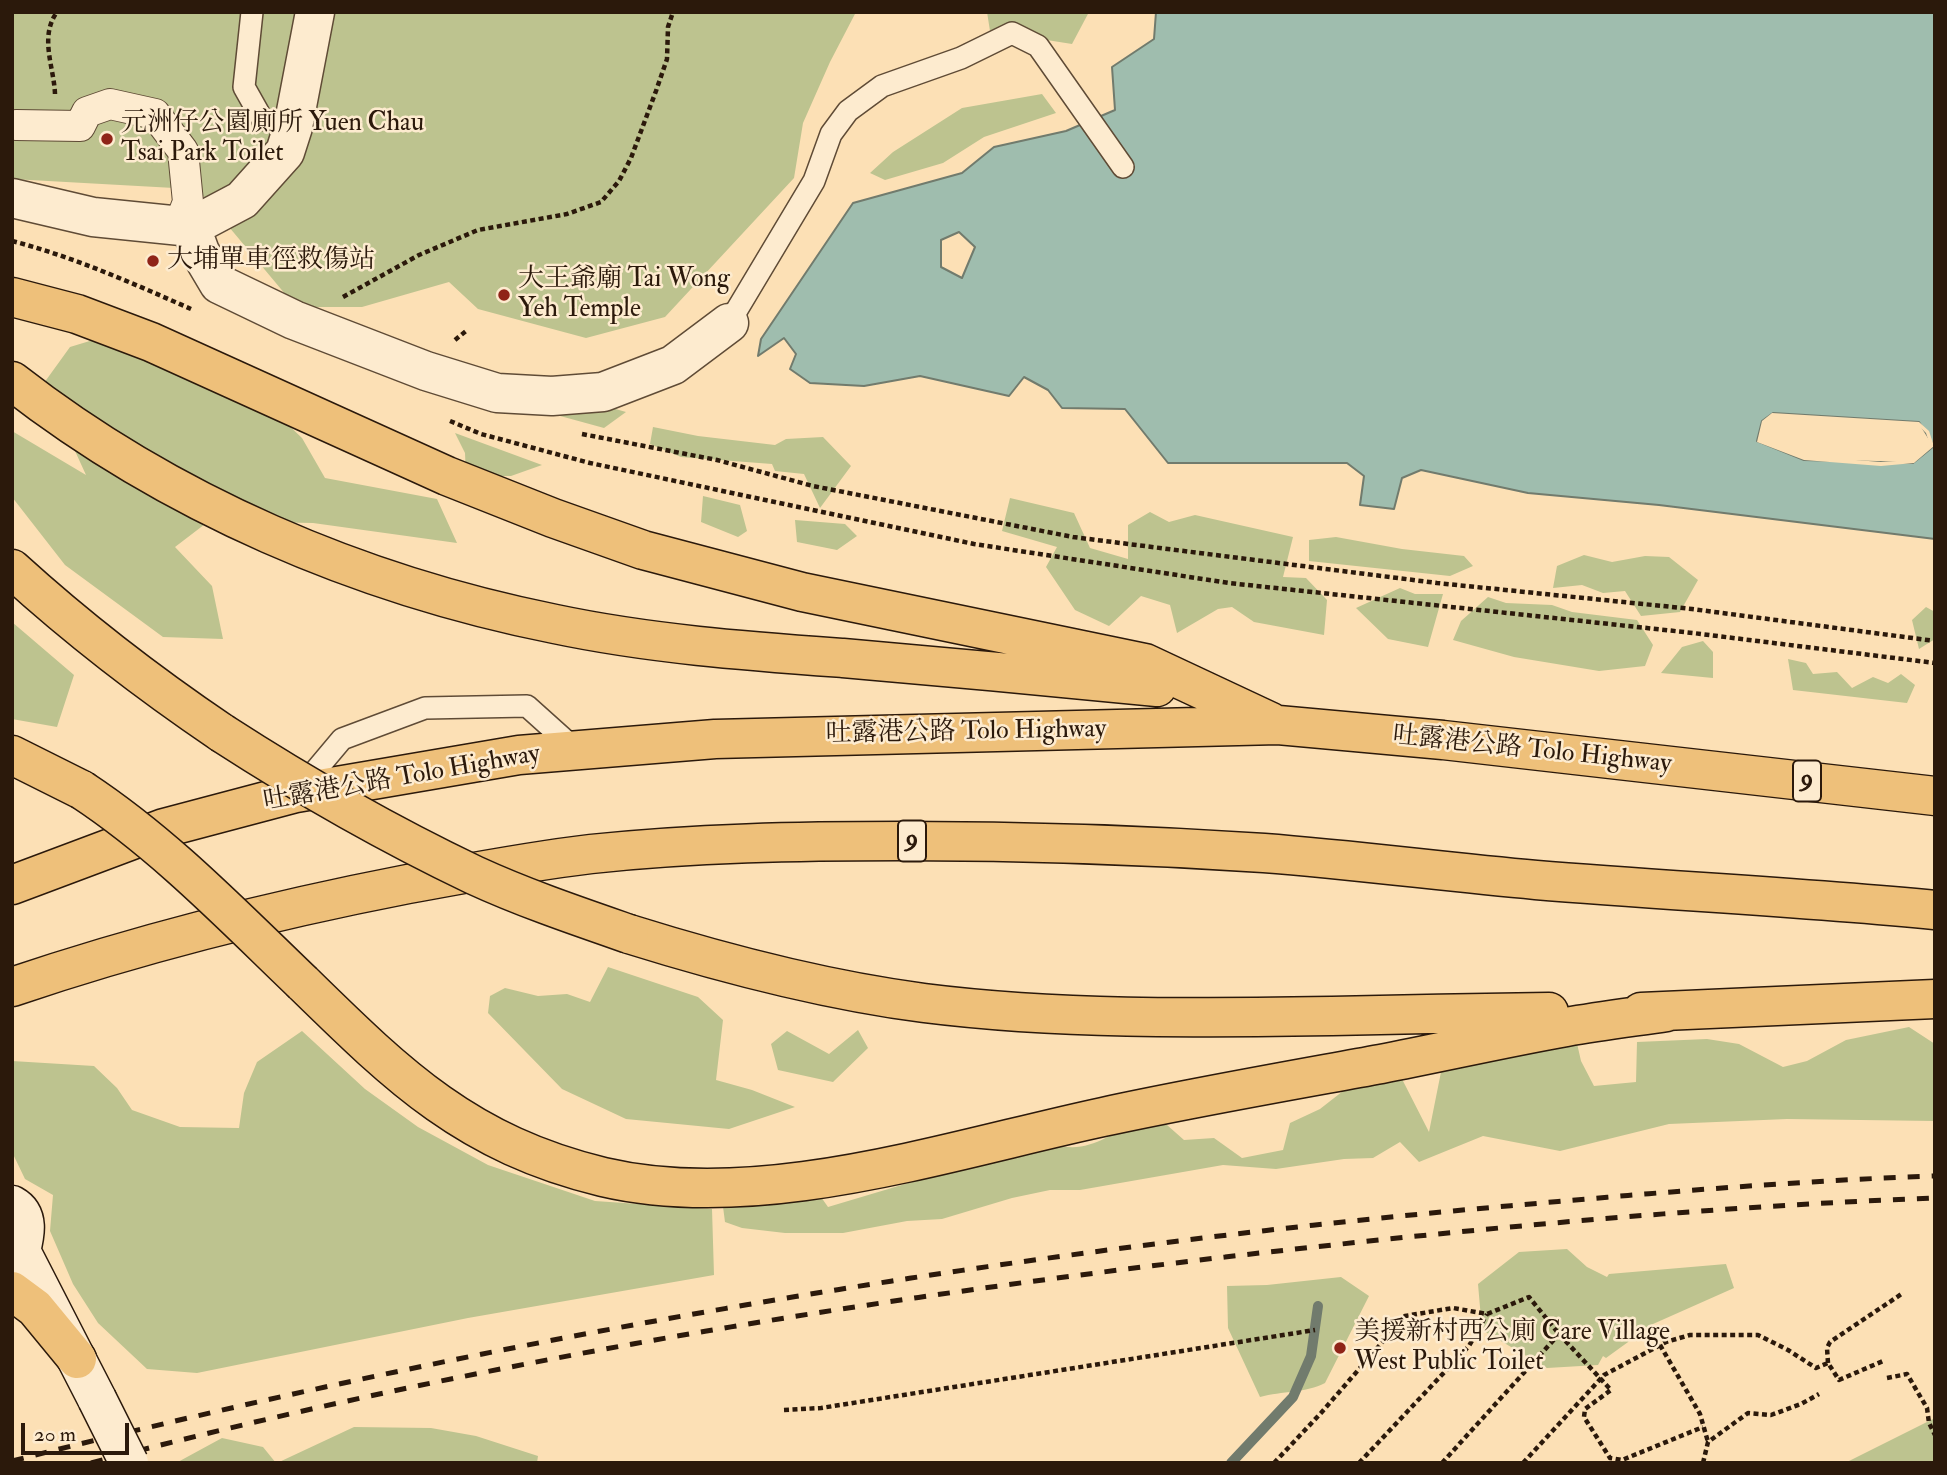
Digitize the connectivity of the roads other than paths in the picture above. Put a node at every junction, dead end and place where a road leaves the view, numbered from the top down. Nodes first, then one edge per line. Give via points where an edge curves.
1 (251, 12) edge
2 (315, 12) edge
3 (16, 125) dead end
4 (293, 127) junction
5 (1122, 167) dead end
6 (12, 198) edge
7 (185, 226) junction
8 (12, 297) edge
9 (729, 323) joint
10 (12, 381) edge
11 (12, 569) edge
12 (1210, 692) junction
13 (1278, 725) junction
14 (576, 750) junction
15 (12, 755) edge
16 (296, 793) junction
17 (1935, 796) edge
18 (12, 885) edge
19 (1935, 910) edge
20 (12, 987) edge
21 (1935, 999) edge
22 (1667, 1012) junction
23 (12, 1205) edge
24 (17, 1249) edge
25 (12, 1291) edge
26 (77, 1359) junction
27 (129, 1463) edge

1 - 4 lane via 244,87 262,119
2 - 4 street
3 - 7 street via 80,126 87,112 110,104 155,114 183,151 188,201
4 - 7 street via 285,152 242,200
5 - 9 lane via 1038,46 1012,33 961,58 882,86 848,111 831,134 814,181
6 - 7 street via 93,217
7 - 9 street via 219,284 294,320 497,393 552,396 603,392 673,365
8 - 12 highway via 77,314 151,342 447,476 643,550 802,592 1145,663
10 - 12 highway via 111,450 210,506 332,561 423,591 553,624 680,644
11 - 22 highway, bridge via 132,670 305,787 477,876 702,957 923,1003 1107,1017
12 - 13 highway
13 - 14 highway, 吐露港公路 Tolo Highway / 9 via 715,739
13 - 17 highway, 吐露港公路 Tolo Highway / 9
14 - 16 highway, 吐露港公路 Tolo Highway / 9 via 478,761
14 - 16 lane via 527,706 425,708 342,739
15 - 22 highway, bridge via 82,790 164,852 428,1097 470,1125 533,1156 638,1184 724,1187 838,1176 1215,1093
16 - 18 highway, 吐露港公路 Tolo Highway / 9 via 164,828
19 - 20 highway, 9 via 1536,880 1266,853 964,841 723,844 589,855 333,899 203,929
21 - 22 highway
23 - 24 street via 27,1229
24 - 26 street
25 - 26 highway via 35,1308
26 - 27 street, bridge

